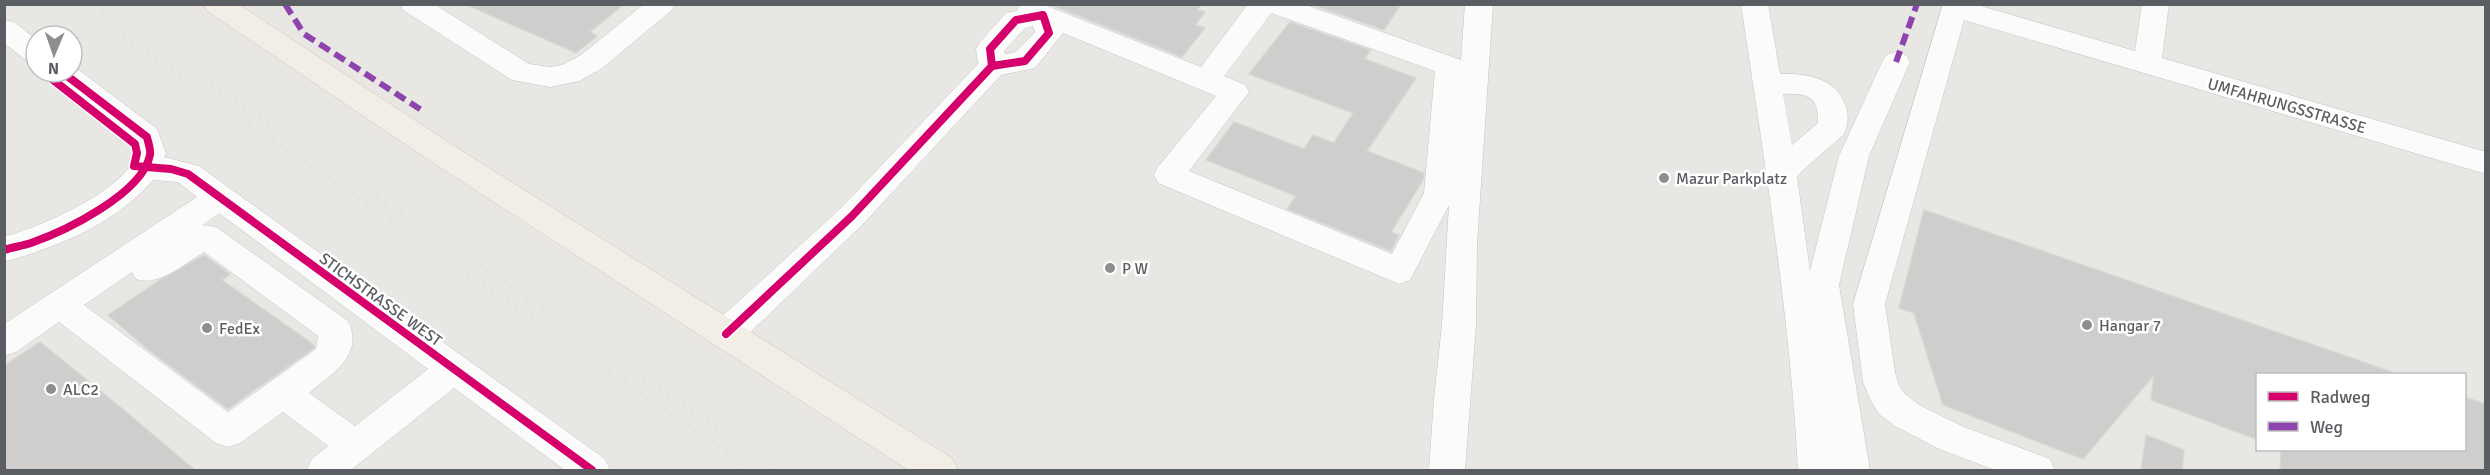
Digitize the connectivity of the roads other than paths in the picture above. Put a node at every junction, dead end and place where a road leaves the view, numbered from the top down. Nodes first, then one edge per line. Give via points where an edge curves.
1 (216, 4) edge
2 (413, 4) edge
3 (662, 4) edge
4 (1015, 4) edge
5 (1263, 4) edge
6 (1273, 4) edge
7 (1479, 4) edge
8 (1754, 4) edge
9 (2156, 4) edge
10 (1953, 6) edge
11 (1043, 15) junction
12 (4, 29) edge
13 (24, 43) edge
14 (1896, 62) dead end
15 (2147, 64) junction
16 (1206, 80) junction
17 (78, 84) edge
18 (1767, 86) junction
19 (2486, 163) edge
20 (146, 168) junction
21 (1782, 176) junction
22 (220, 197) junction
23 (282, 243) junction
24 (4, 249) edge
25 (249, 268) junction
26 (147, 270) dead end
27 (60, 305) junction
28 (726, 334) junction
29 (4, 342) edge
30 (453, 369) junction
31 (283, 393) junction
32 (355, 446) junction
33 (325, 471) edge
34 (592, 471) edge
35 (939, 471) edge
36 (1447, 471) edge
37 (1816, 471) edge
38 (1852, 471) edge
39 (2037, 471) edge

1 - 28 main road
2 - 3 street via 522,73 550,77 569,74 591,62
4 - 11 street
5 - 16 street
6 - 16 street via 1450,66 1439,193 1399,271 1169,176 1235,92
7 - 36 street
8 - 18 street
9 - 15 street
10 - 15 street, UMFAHRUNGSSTRASSE
10 - 39 street via 1869,304 1883,393 1901,414 1921,425
11 - 16 street
11 - 28 street via 1049,33 1025,61 992,66 852,216
12 - 13 street
14 - 38 street via 1854,156 1823,285
15 - 19 street, UMFAHRUNGSSTRASSE
17 - 20 street via 147,137 152,145
18 - 21 street
18 - 21 street via 1792,82 1814,87 1829,97 1834,112 1833,128 1792,162
20 - 22 street, STICHSTRASSE WEST via 188,174
20 - 24 street via 128,188 60,231
21 - 37 street via 1812,407
22 - 23 street, STICHSTRASSE WEST
22 - 27 street
23 - 25 street
23 - 30 street, STICHSTRASSE WEST
25 - 26 street via 205,236
25 - 31 street via 336,331 331,356
27 - 29 street
27 - 31 street via 228,432
28 - 35 main road
30 - 32 street
30 - 34 street, STICHSTRASSE WEST
31 - 32 street
32 - 33 street

